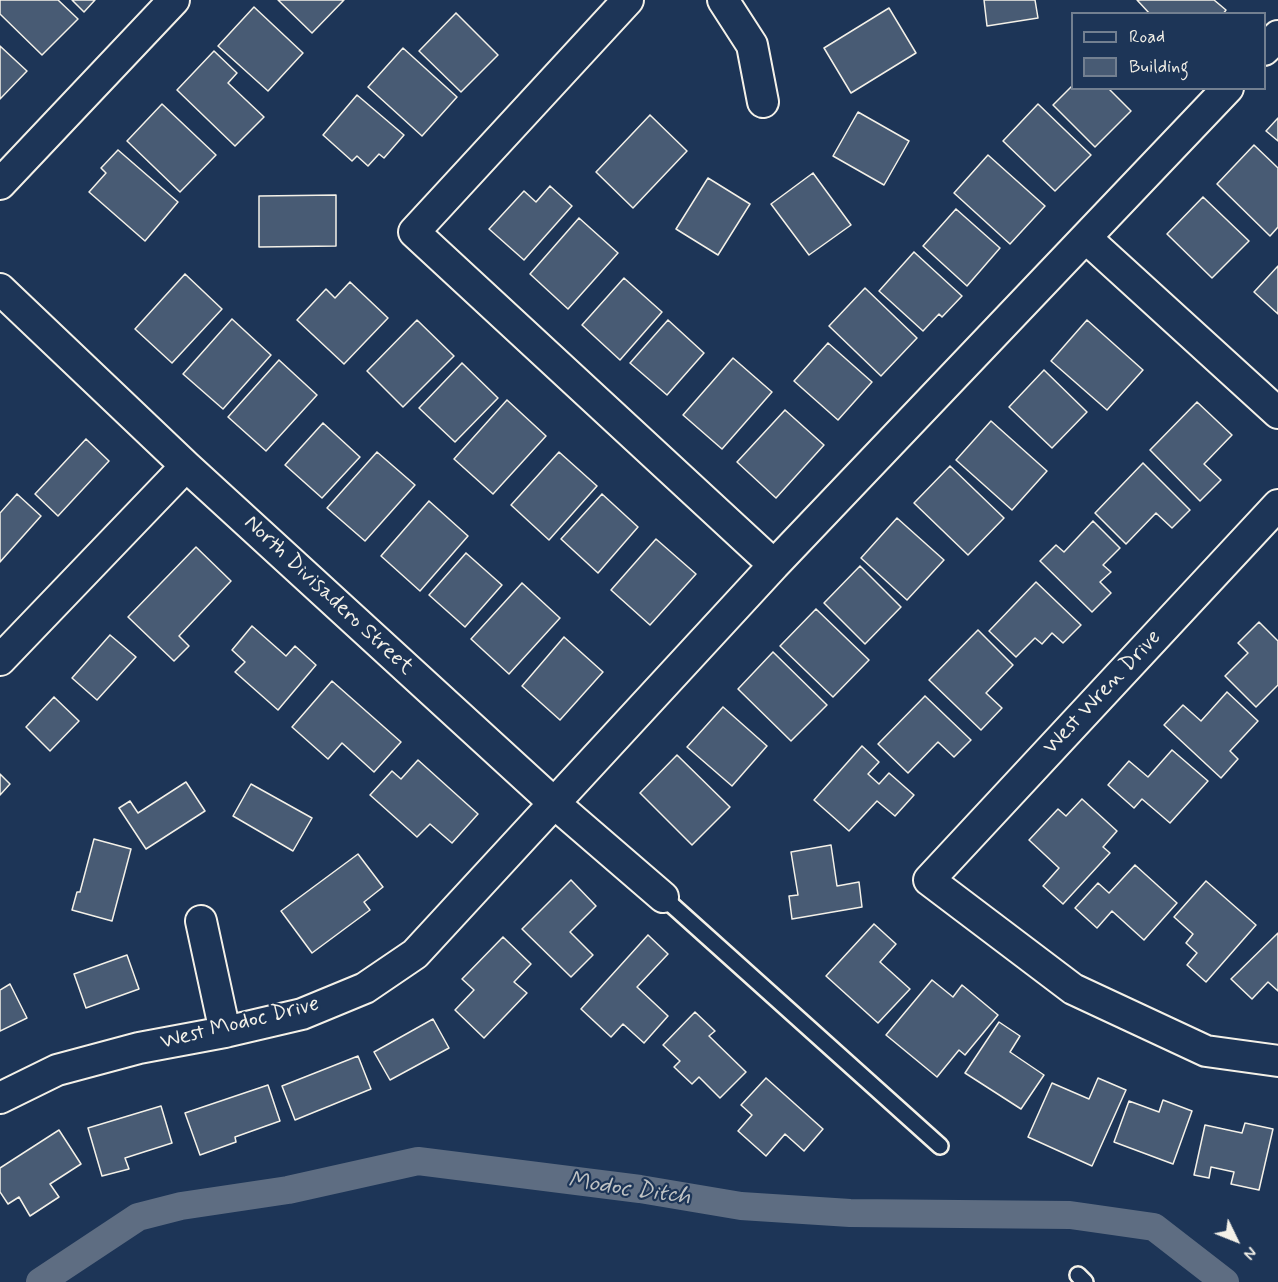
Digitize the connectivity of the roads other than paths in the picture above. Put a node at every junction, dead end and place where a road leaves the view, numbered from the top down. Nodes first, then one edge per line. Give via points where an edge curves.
1 (174, 0) edge
2 (628, 0) edge
3 (723, 0) edge
4 (1278, 36) edge
5 (1266, 49) edge
6 (1226, 90) edge
7 (763, 102) dead end
8 (0, 184) edge
9 (1086, 238) junction
10 (0, 289) edge
11 (1278, 413) edge
12 (186, 466) junction
13 (1278, 505) edge
14 (774, 566) junction
15 (0, 660) edge
16 (554, 803) junction
17 (663, 897) joint
18 (201, 921) dead end
19 (225, 1032) junction
20 (1278, 1061) edge
21 (0, 1098) edge
22 (940, 1146) dead end

1 - 8 street
2 - 14 street via 414,232
3 - 7 street via 752,45
4 - 5 street
6 - 9 street, West Modoc Drive
9 - 11 street
9 - 14 street, West Modoc Drive
10 - 12 street, North Divisadero Street
12 - 15 street
12 - 16 street, North Divisadero Street
13 - 20 street, West Wren Drive via 929,880 1072,989 1206,1051
14 - 16 street, West Modoc Drive
16 - 17 street, North Divisadero Street
16 - 19 street, West Modoc Drive via 415,954 365,988 302,1014
17 - 22 lane
18 - 19 street
19 - 21 street, West Modoc Drive via 139,1048 57,1070

